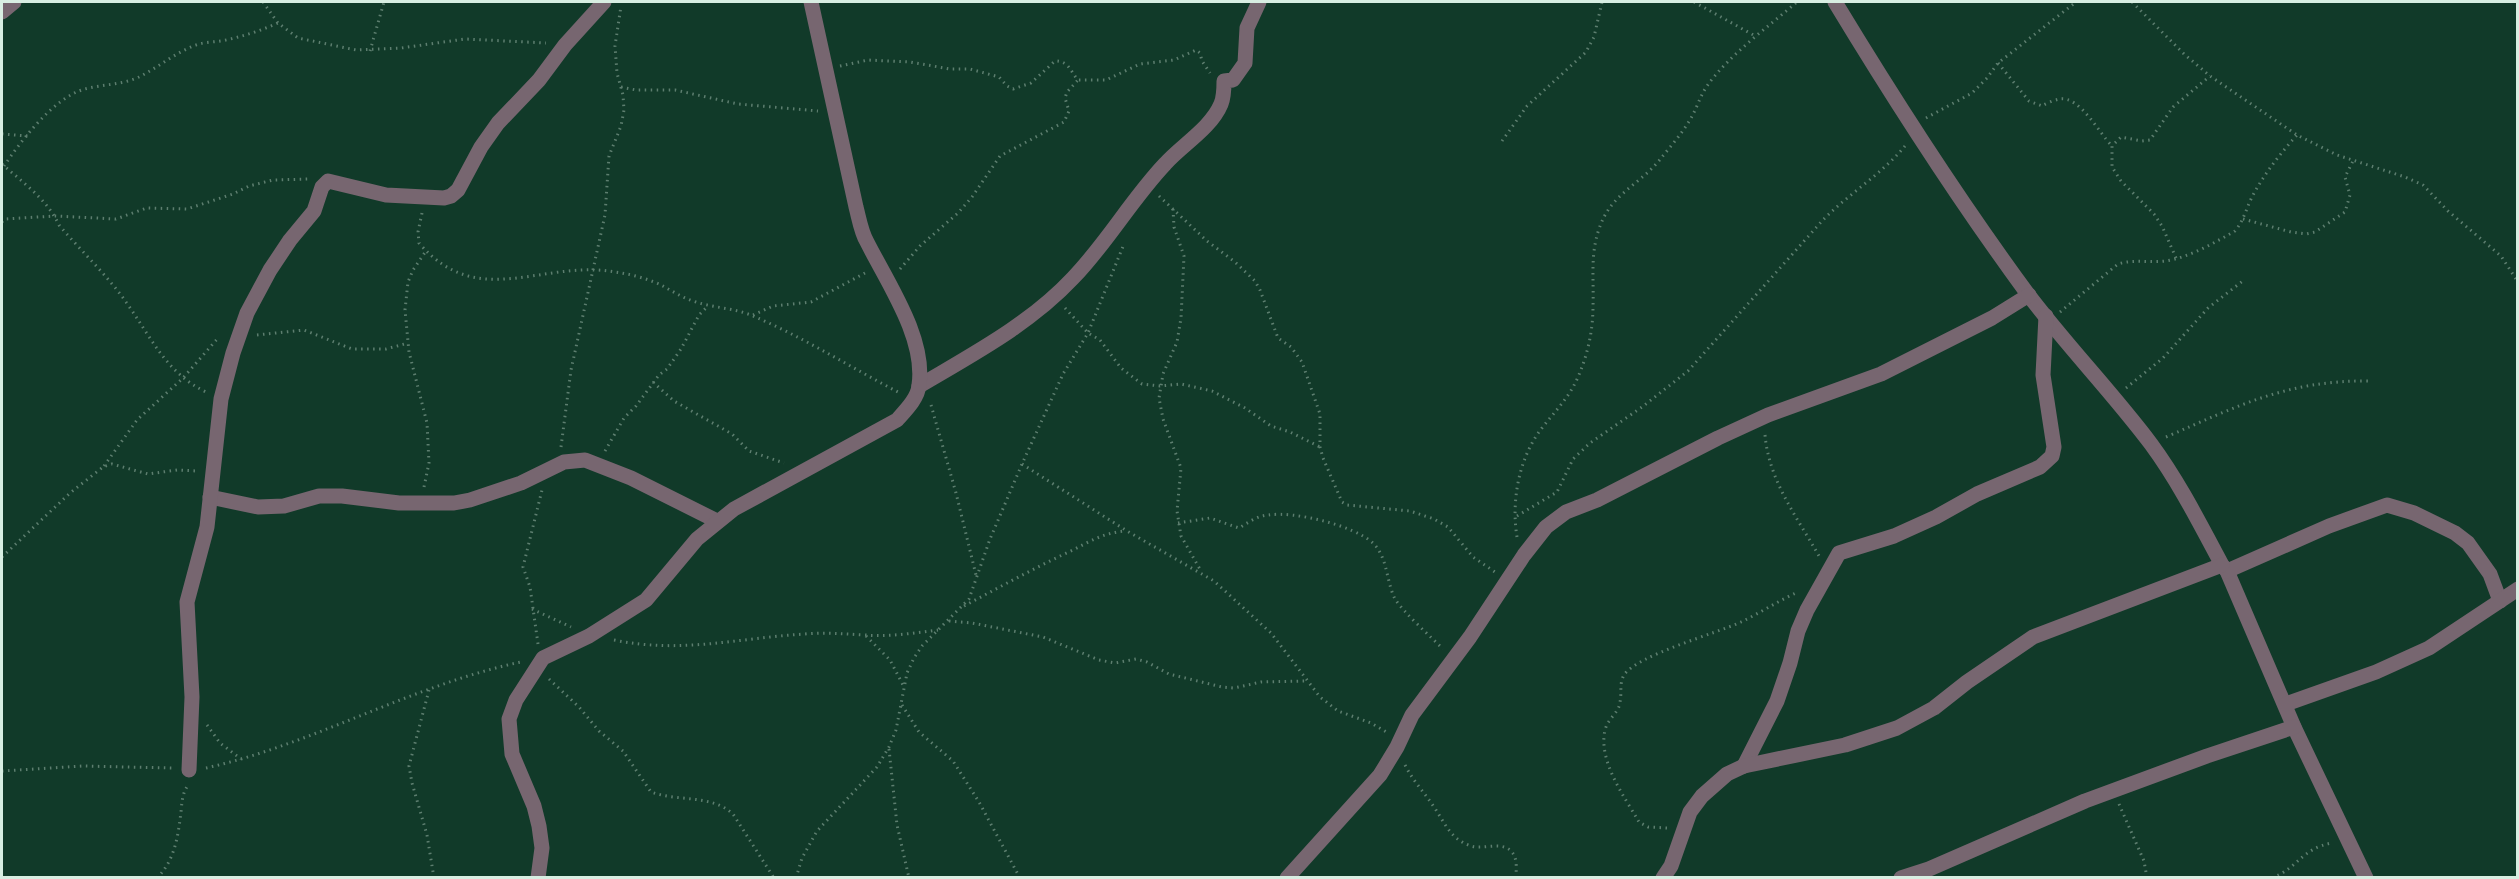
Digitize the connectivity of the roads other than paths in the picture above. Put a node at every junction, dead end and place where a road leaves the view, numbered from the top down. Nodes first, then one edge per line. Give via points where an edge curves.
1 (14, 2) edge
2 (604, 2) edge
3 (811, 2) edge
4 (1259, 2) edge
5 (1834, 2) edge
6 (2, 12) edge
7 (2029, 295) junction
8 (2047, 318) junction
9 (919, 389) junction
10 (210, 497) junction
11 (717, 521) junction
12 (2225, 568) junction
13 (2517, 589) edge
14 (2500, 601) junction
15 (2286, 704) junction
16 (2294, 727) junction
17 (1744, 766) junction
18 (194, 774) road end
19 (538, 878) edge
20 (1287, 878) edge
21 (1663, 878) edge
22 (1901, 878) edge
23 (2366, 878) edge

1 - 6 street
2 - 10 street via 540,80 498,123 451,196 386,195 328,182 322,187 314,211 270,270 241,330 221,399
3 - 9 street via 862,229 910,324
4 - 9 street via 1247,28 1245,63 1233,80 1224,81 1221,104 1164,164 1073,278 1010,330
5 - 7 street via 1914,129
7 - 8 street
7 - 20 street via 1881,374 1768,416 1678,457 1598,500 1566,512 1546,527 1412,715 1380,775
8 - 12 street via 2151,444 2176,480
8 - 17 street via 2043,375 2054,447 2048,462 1894,536 1839,553 1798,631 1777,700
9 - 11 street via 897,420
10 - 11 street via 258,507 284,506 319,496 423,504 470,500 574,460 590,461 638,481
10 - 18 street via 207,526 188,602
11 - 19 street via 646,600 540,661 516,700 510,719 512,754 540,826 543,848
12 - 14 street via 2387,505 2414,513 2468,543 2490,574
12 - 15 street
12 - 17 street via 2033,637 1934,708 1897,728 1845,745
13 - 14 street
14 - 15 street via 2429,648 2376,672
15 - 16 street
16 - 22 street via 2058,812
16 - 23 street
17 - 21 street via 1727,774 1690,812

